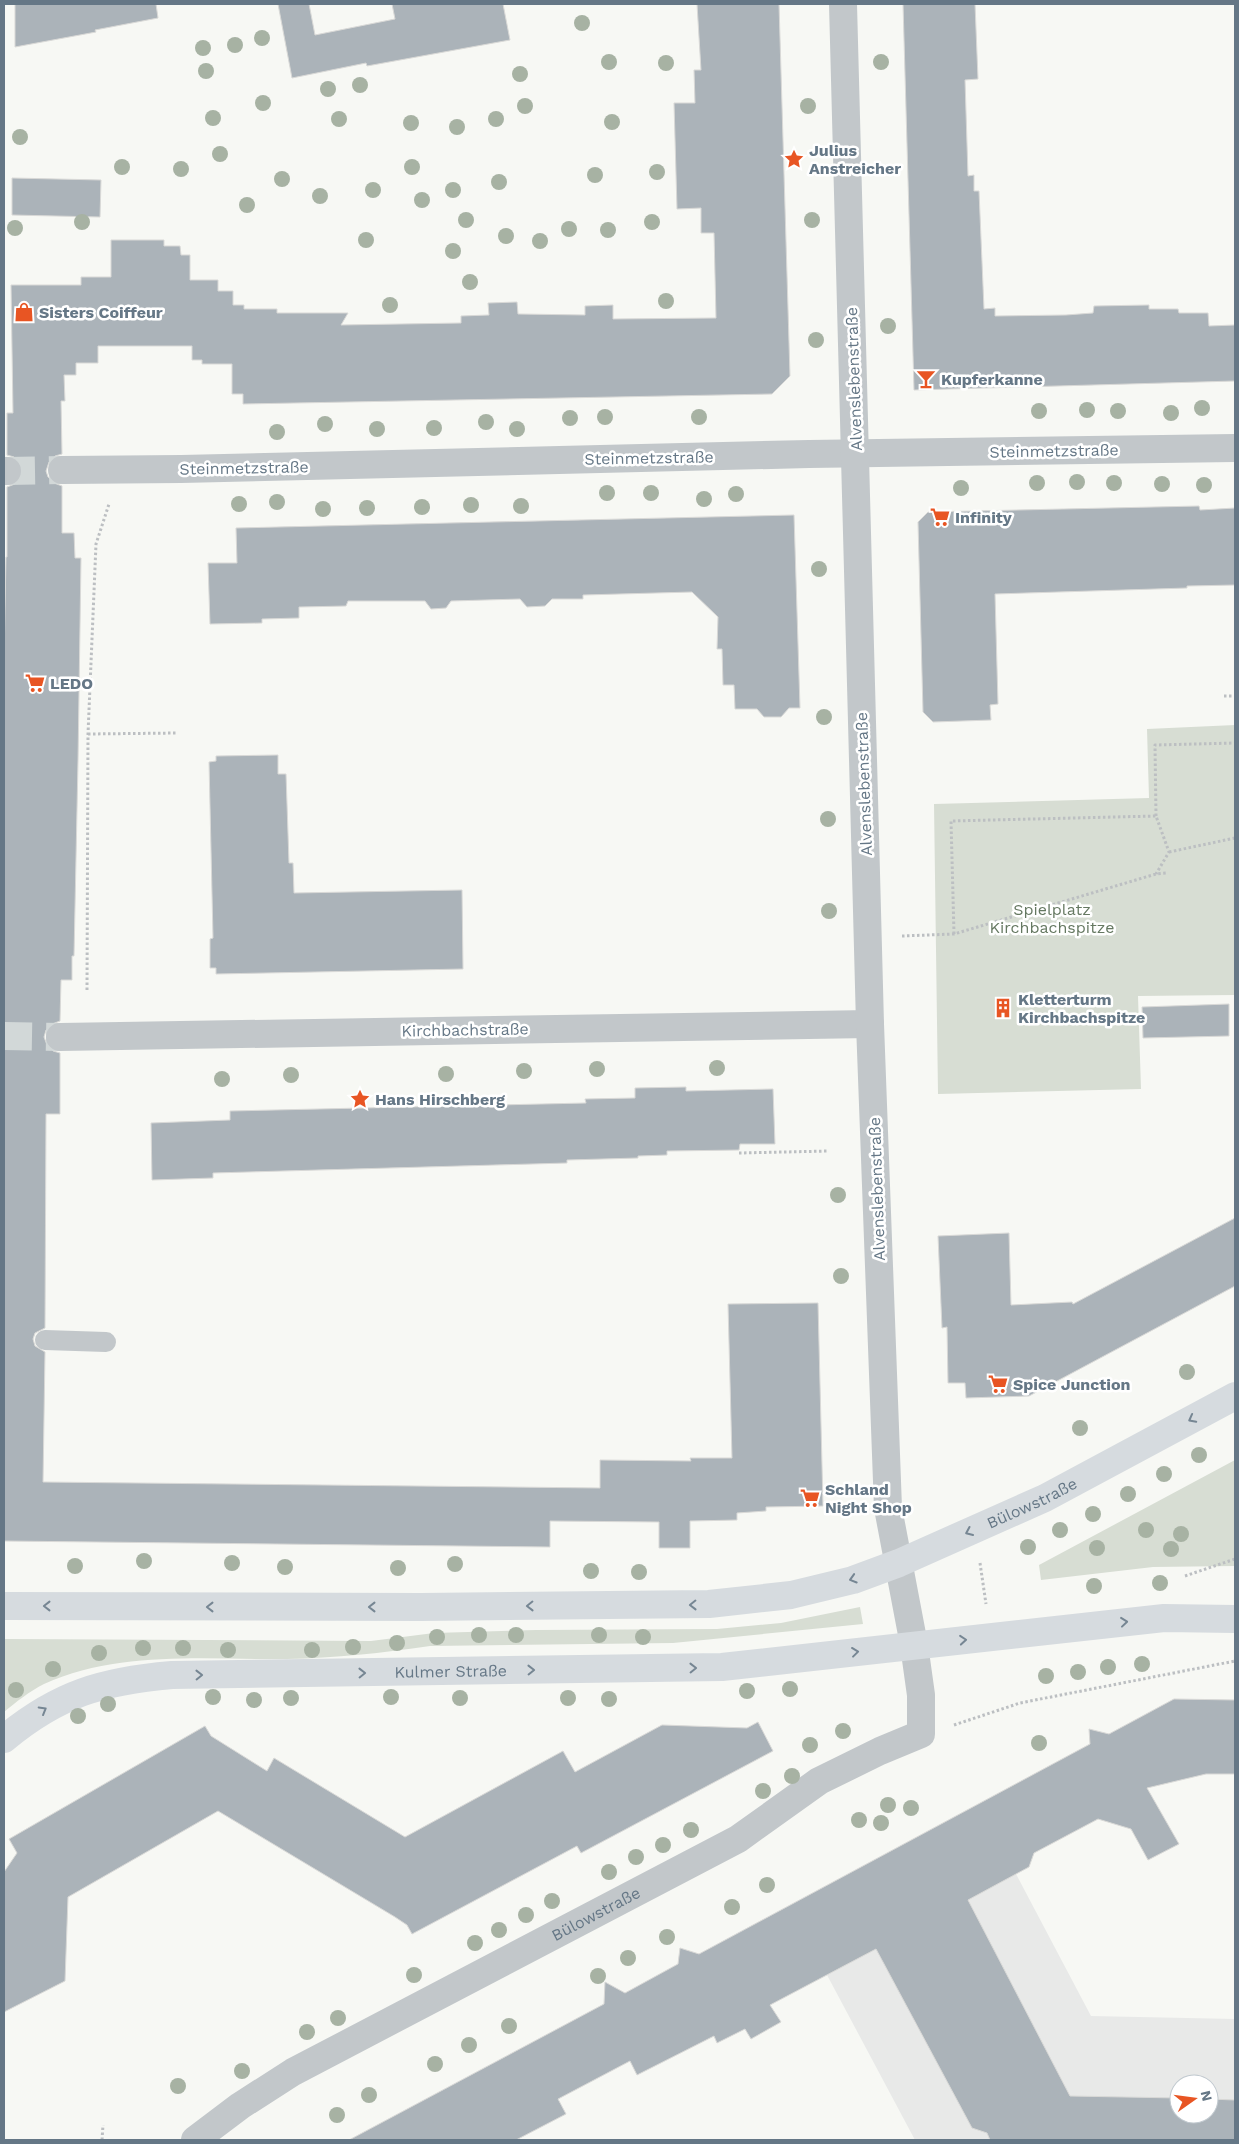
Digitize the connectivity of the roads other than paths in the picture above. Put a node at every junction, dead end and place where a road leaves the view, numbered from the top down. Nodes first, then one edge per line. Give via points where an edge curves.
1 (843, 4) edge
2 (1235, 448) edge
3 (856, 453) junction
4 (62, 470) tunnel mouth
5 (870, 1024) junction
6 (60, 1037) tunnel mouth
7 (45, 1340) dead end
8 (106, 1342) dead end
9 (1235, 1396) edge
10 (899, 1563) junction
11 (4, 1606) edge
12 (1235, 1619) edge
13 (914, 1645) junction
14 (4, 1739) edge
15 (195, 2140) edge

1 - 3 street, Alvenslebenstraße
2 - 3 street, Steinmetzstraße
3 - 4 street, Steinmetzstraße
3 - 5 street, Alvenslebenstraße
5 - 6 street, Kirchbachstraße
5 - 10 street, Alvenslebenstraße via 888,1508
7 - 8 lane
9 -> 10 main road, Bülowstraße via 1045,1498
10 -> 11 main road via 853,1580 791,1595 709,1604
10 - 13 street, Bülowstraße
13 -> 12 main road via 1164,1618
14 -> 13 main road, Kulmer Straße via 63,1698 143,1677 722,1667
13 - 15 street, Bülowstraße via 921,1695 921,1734 819,1781 738,1840 293,2072

